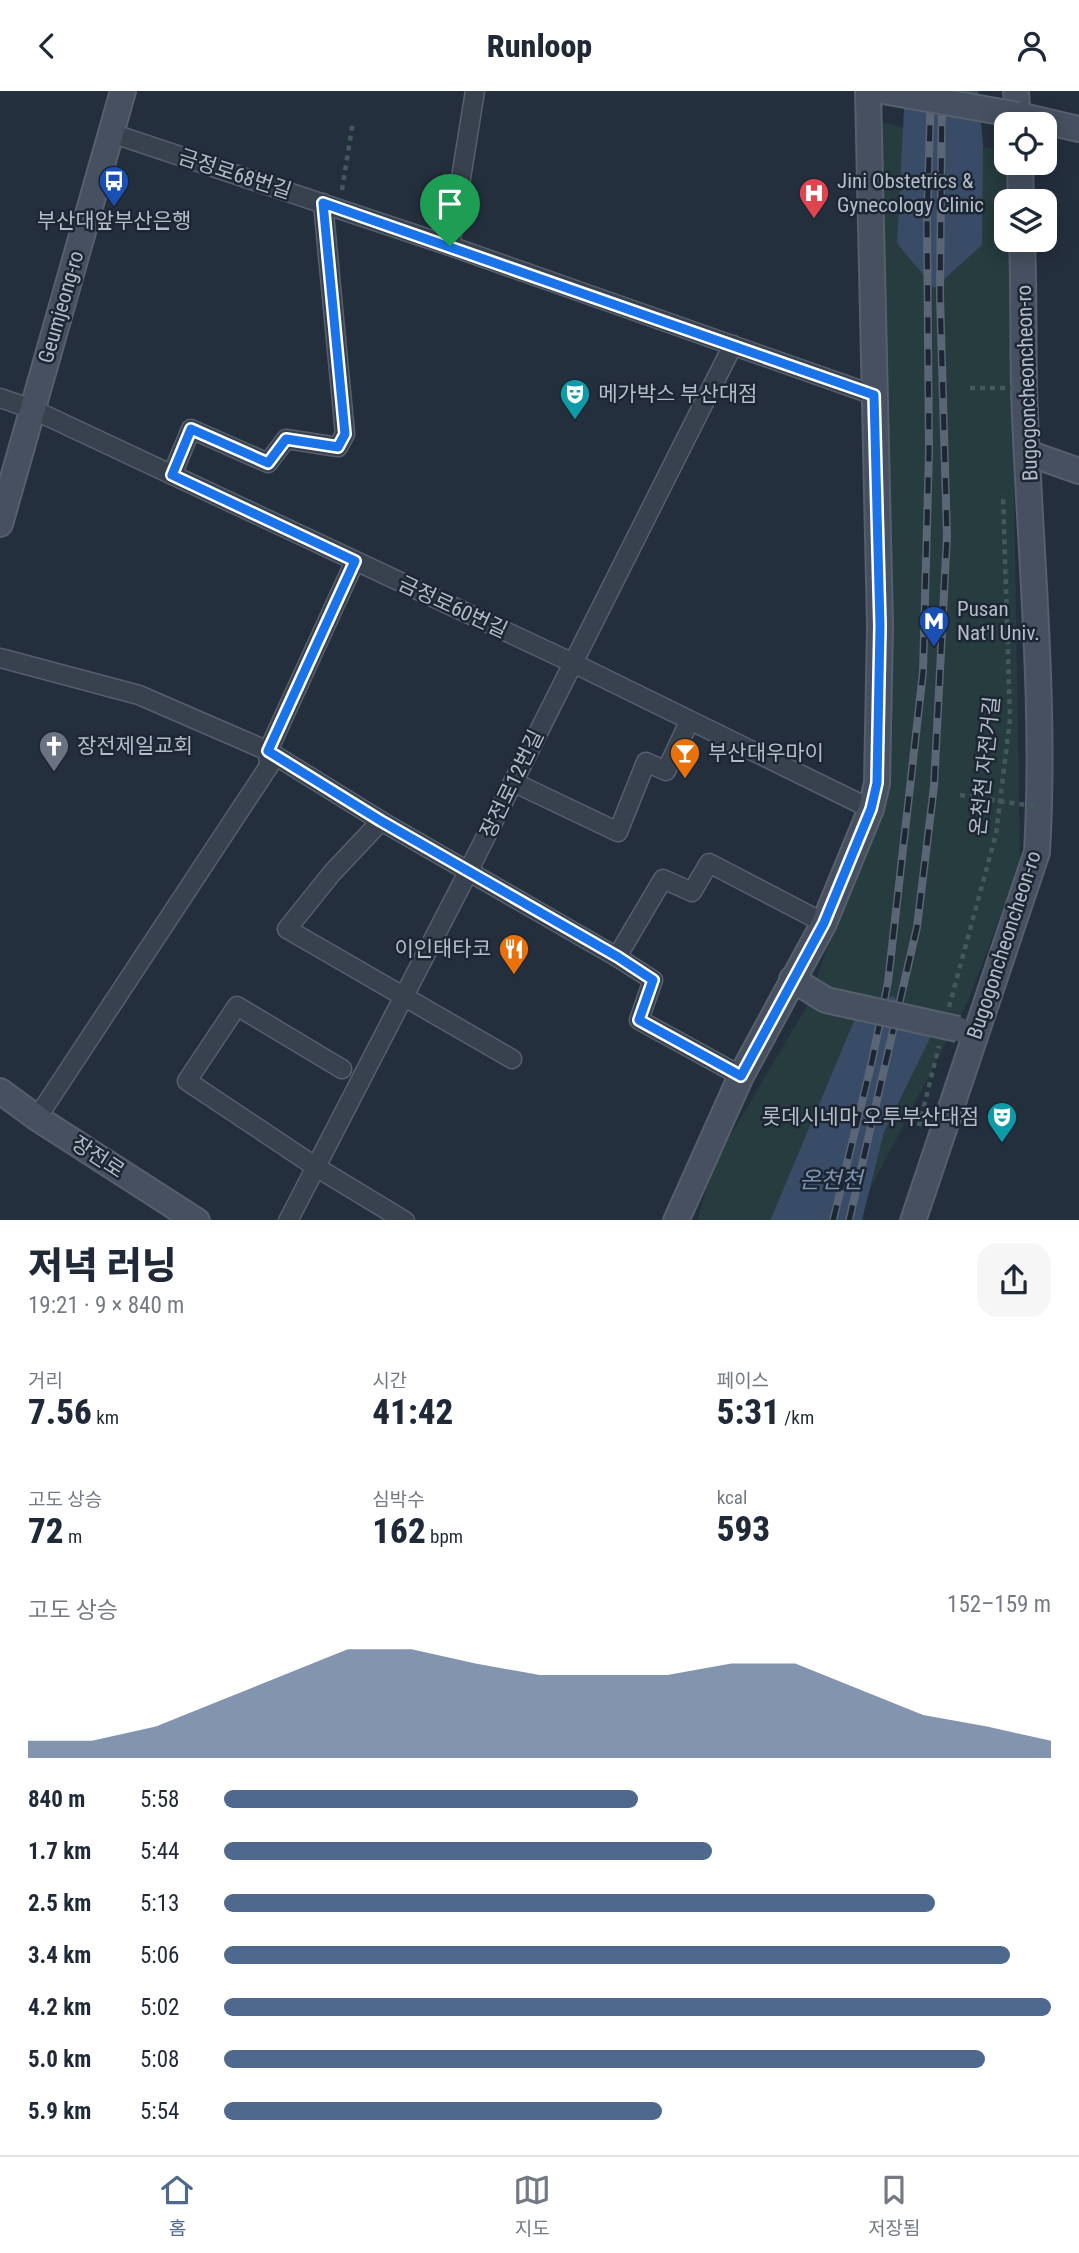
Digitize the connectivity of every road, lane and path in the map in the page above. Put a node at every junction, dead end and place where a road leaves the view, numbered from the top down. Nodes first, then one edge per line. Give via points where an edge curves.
1 (123, 91) edge
2 (475, 91) edge
3 (868, 91) edge
4 (883, 91) edge
5 (1002, 112) edge
6 (353, 121) dead end
7 (1057, 124) edge
8 (1079, 129) edge
9 (111, 133) junction
10 (331, 206) junction
11 (450, 246) junction
12 (1011, 252) edge
13 (733, 345) junction
14 (1012, 387) junction
15 (970, 389) dead end
16 (874, 395) junction
17 (0, 398) edge
18 (1001, 400) dead end
19 (32, 409) junction
20 (1028, 453) junction
21 (1079, 471) edge
22 (172, 475) junction
23 (1003, 483) dead end
24 (0, 524) edge
25 (355, 561) junction
26 (0, 658) edge
27 (573, 663) junction
28 (690, 722) junction
29 (268, 751) junction
30 (513, 782) junction
31 (960, 795) dead end
32 (1040, 807) junction
33 (871, 809) junction
34 (381, 821) junction
35 (468, 872) junction
36 (824, 923) junction
37 (618, 957) junction
38 (792, 979) junction
39 (403, 997) junction
40 (955, 1030) junction
41 (512, 1059) dead end
42 (342, 1069) dead end
43 (741, 1076) junction
44 (0, 1091) edge
45 (37, 1118) junction
46 (917, 1131) dead end
47 (316, 1167) junction
48 (197, 1220) edge
49 (288, 1220) edge
50 (405, 1220) edge
51 (676, 1220) edge
52 (913, 1220) edge

1 - 9 main road, Geumjeong-ro
2 - 11 street
3 - 16 main road
4 - 5 main road, bridge
6 - 10 path
7 - 8 main road
9 - 10 street, 금정로68번길
9 - 19 main road, Geumjeong-ro
10 - 11 street, 금정로68번길
10 - 22 street via 345,434 338,447 286,439 268,463 191,429
11 - 13 street, 금정로68번길
12 - 14 main road, Bugogoncheoncheon-ro
13 - 16 street, 금정로68번길
13 - 27 street, 장전로12번길
14 - 15 path, bridge
14 - 18 path
14 - 20 main road, Bugogoncheoncheon-ro
16 - 33 main road via 880,626 877,783
17 - 19 street, 금정로60번길
19 - 22 street, 금정로60번길
19 - 24 main road, Geumjeong-ro
20 - 21 main road
20 - 32 main road, Bugogoncheoncheon-ro
22 - 25 street, 금정로60번길
23 - 40 path, 온천천 자전거길 via 1010,719 996,834
25 - 27 street, 금정로60번길
25 - 29 street
26 - 29 street via 139,695
27 - 28 street, 금정로60번길
27 - 30 street, 장전로12번길
28 - 30 street via 666,771 646,762 618,832
28 - 33 street, 금정로60번길
29 - 34 street
29 - 45 street via 269,766
30 - 35 street, 장전로12번길
31 - 32 path, bridge
32 - 40 main road, Bugogoncheoncheon-ro via 1037,852
33 - 36 main road
34 - 35 street
34 - 39 street via 287,929
35 - 37 street
35 - 39 street, 장전로12번길
36 - 37 street via 709,863 692,892 663,879
36 - 38 main road
37 - 43 street via 653,980 639,1020
38 - 40 main road, bridge via 826,1000
38 - 43 main road
39 - 41 street
39 - 47 street, 장전로12번길
40 - 46 path, 온천천 자전거길
40 - 52 main road, Bugogoncheoncheon-ro
42 - 47 street via 237,1006 187,1081
43 - 51 main road
44 - 45 main road, 장전로
45 - 48 main road, 장전로
47 - 49 street, 장전로12번길
47 - 50 street

